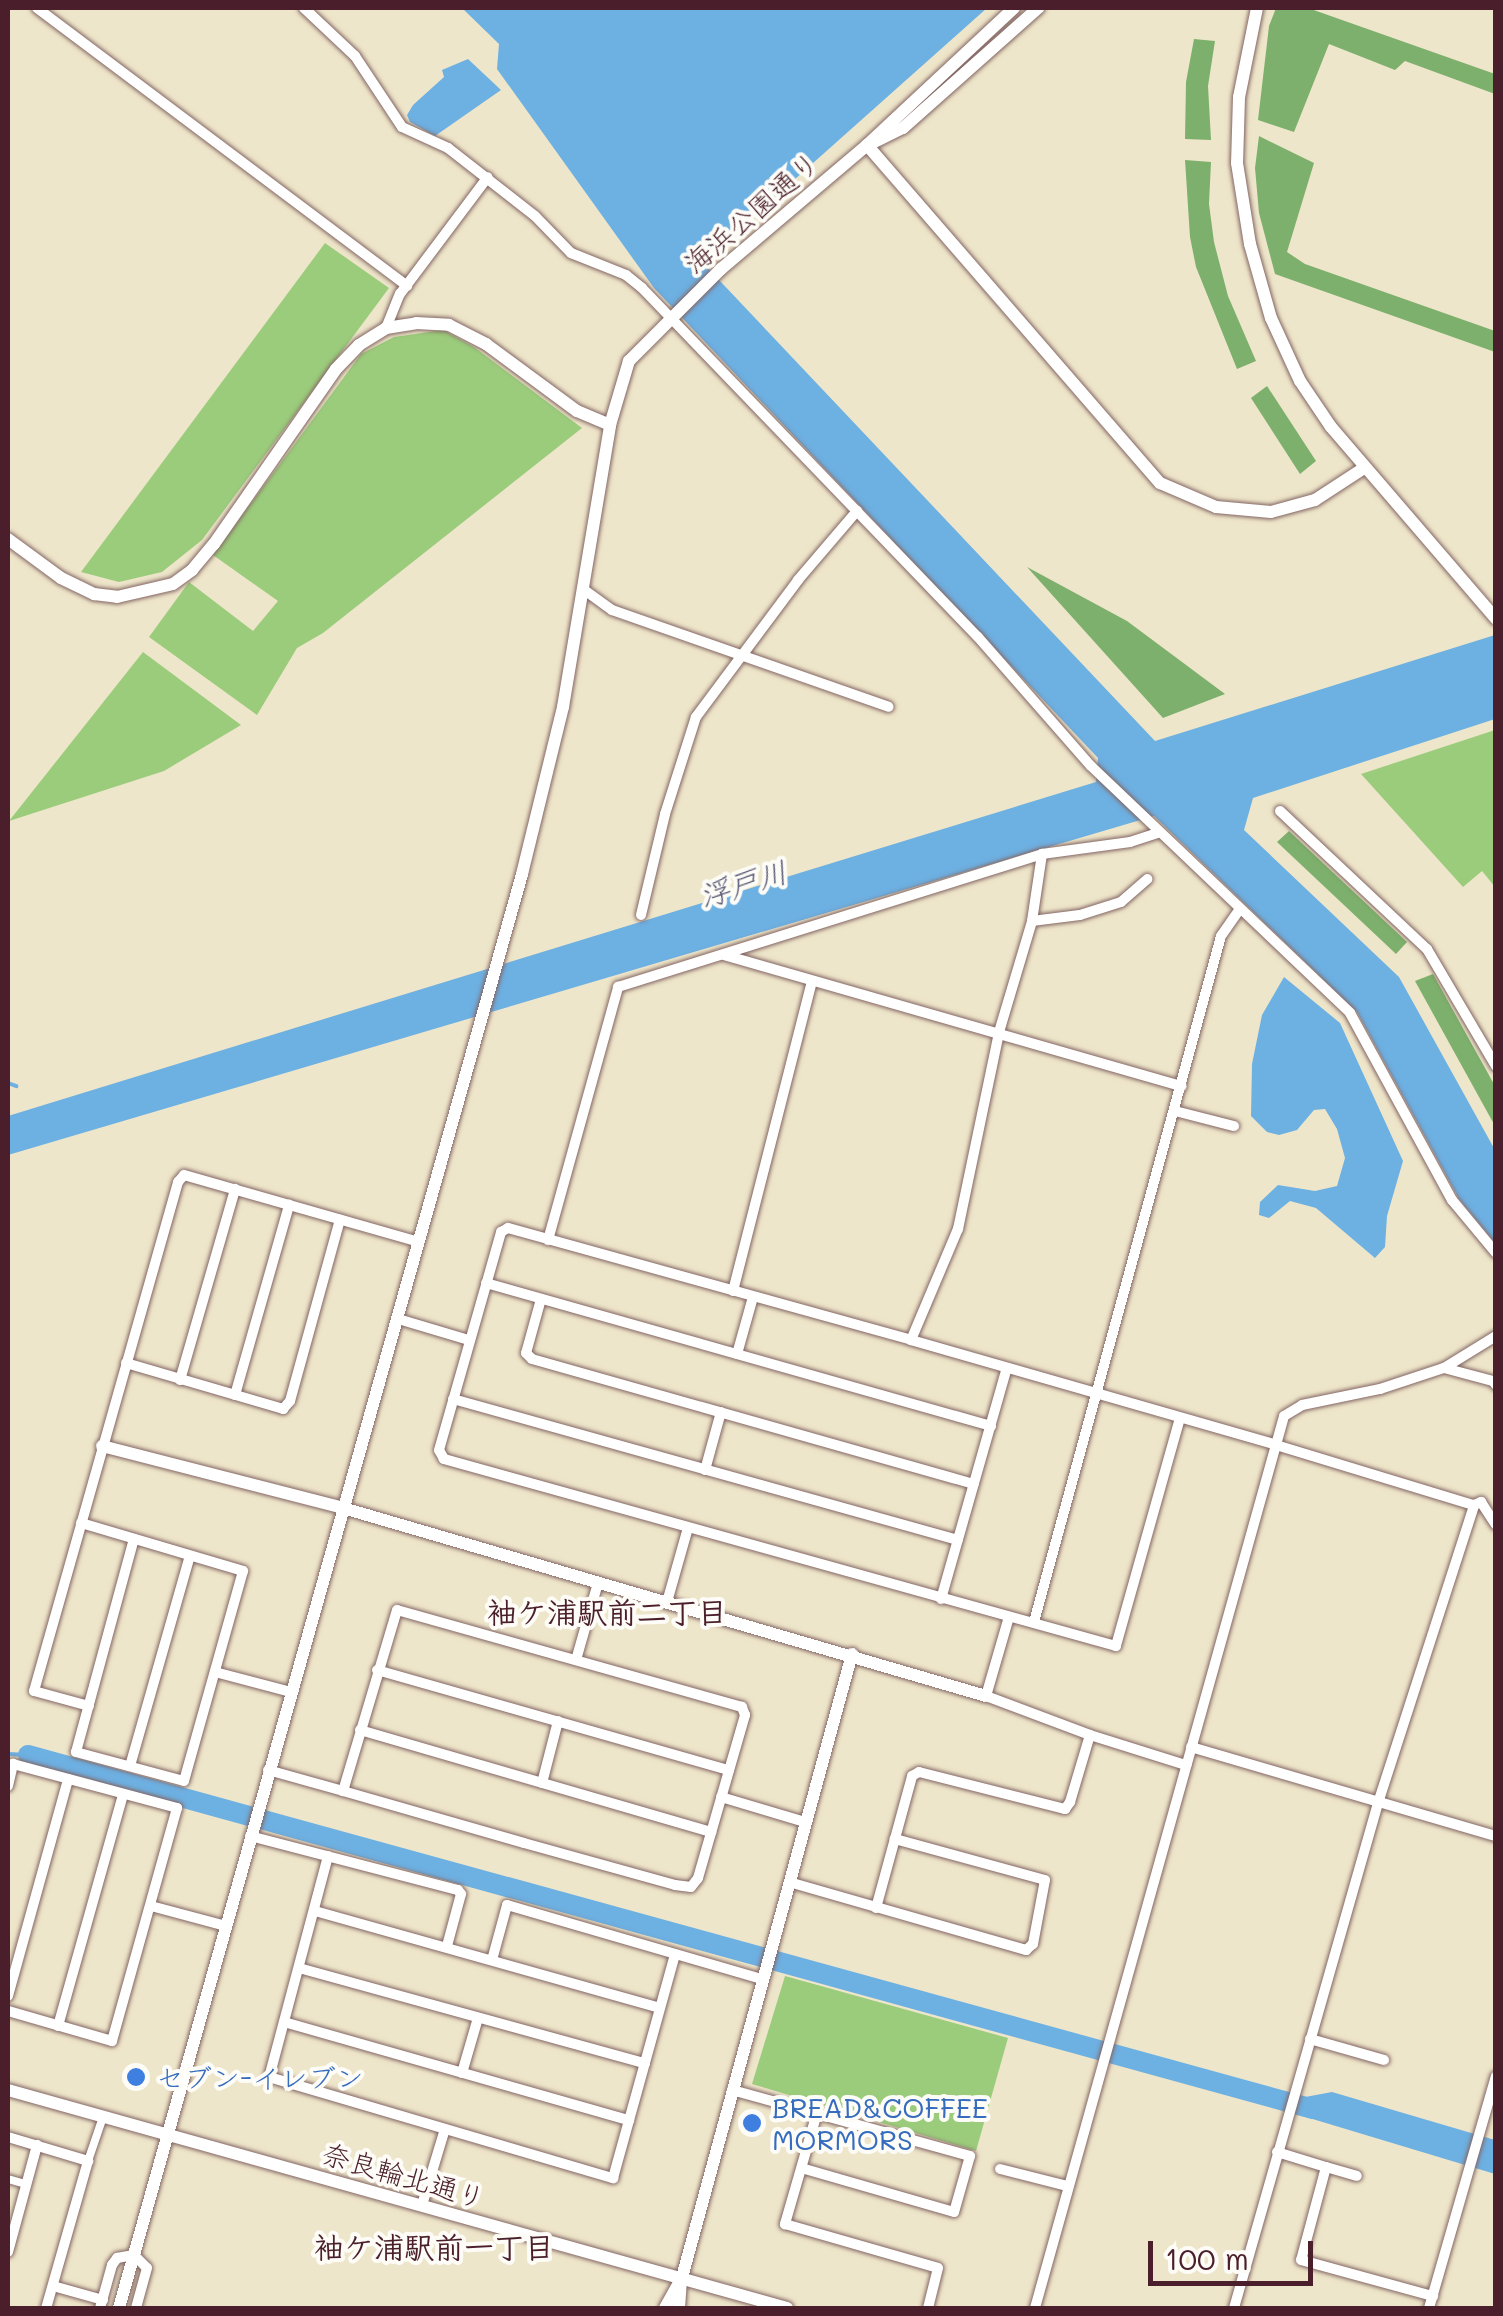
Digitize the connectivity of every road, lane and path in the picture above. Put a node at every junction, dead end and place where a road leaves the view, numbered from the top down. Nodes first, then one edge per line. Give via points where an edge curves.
1 (37, 8) edge
2 (304, 8) edge
3 (1014, 8) edge
4 (1038, 8) edge
5 (1257, 8) edge
6 (867, 145) junction
7 (488, 178) junction
8 (406, 286) junction
9 (669, 318) junction
10 (386, 328) junction
11 (610, 425) junction
12 (1364, 468) junction
13 (856, 511) junction
14 (8, 539) edge
15 (583, 589) junction
16 (1496, 619) edge
17 (744, 656) junction
18 (889, 707) dead end
19 (1280, 811) dead end
20 (1158, 832) junction
21 (1042, 854) junction
22 (1147, 879) dead end
23 (1239, 910) junction
24 (641, 914) dead end
25 (1032, 921) junction
26 (723, 955) junction
27 (812, 981) junction
28 (999, 1032) junction
29 (1496, 1066) edge
30 (1182, 1086) junction
31 (1175, 1111) junction
32 (1234, 1126) dead end
33 (235, 1190) junction
34 (288, 1205) junction
35 (340, 1220) junction
36 (548, 1240) junction
37 (419, 1242) junction
38 (1496, 1253) edge
39 (486, 1283) junction
40 (733, 1292) junction
41 (754, 1297) junction
42 (541, 1299) junction
43 (398, 1319) junction
44 (1496, 1336) edge
45 (469, 1340) junction
46 (911, 1340) junction
47 (737, 1354) junction
48 (126, 1363) junction
49 (1007, 1368) junction
50 (1444, 1368) junction
51 (180, 1380) junction
52 (1496, 1385) edge
53 (1097, 1394) junction
54 (235, 1395) junction
55 (452, 1399) junction
56 (721, 1412) junction
57 (1180, 1418) junction
58 (990, 1426) junction
59 (1276, 1445) junction
60 (102, 1446) junction
61 (705, 1470) junction
62 (974, 1484) junction
63 (1474, 1505) junction
64 (343, 1508) junction
65 (80, 1523) junction
66 (1496, 1525) edge
67 (688, 1528) junction
68 (134, 1539) junction
69 (958, 1540) junction
70 (190, 1556) junction
71 (598, 1583) junction
72 (941, 1599) junction
73 (668, 1602) junction
74 (1008, 1617) junction
75 (1034, 1622) junction
76 (852, 1654) junction
77 (576, 1660) junction
78 (376, 1670) junction
79 (214, 1672) junction
80 (291, 1692) junction
81 (986, 1696) junction
82 (89, 1706) junction
83 (558, 1721) junction
84 (360, 1730) junction
85 (1090, 1734) junction
86 (1192, 1747) junction
87 (1186, 1765) junction
88 (130, 1766) junction
89 (268, 1770) junction
90 (729, 1770) junction
91 (68, 1779) junction
92 (542, 1782) junction
93 (8, 1786) edge
94 (342, 1791) junction
95 (123, 1794) junction
96 (722, 1797) junction
97 (1378, 1803) junction
98 (805, 1822) junction
99 (251, 1831) junction
100 (711, 1832) junction
101 (1496, 1836) edge
102 (895, 1840) junction
103 (328, 1856) junction
104 (789, 1882) junction
105 (151, 1906) junction
106 (876, 1908) junction
107 (315, 1911) junction
108 (226, 1926) junction
109 (446, 1946) junction
110 (675, 1954) junction
111 (492, 1960) junction
112 (299, 1968) junction
113 (762, 1979) junction
114 (8, 1996) edge
115 (660, 2008) junction
116 (8, 2012) edge
117 (478, 2018) junction
118 (284, 2022) junction
119 (58, 2026) junction
120 (1310, 2040) junction
121 (1384, 2060) dead end
122 (645, 2063) junction
123 (462, 2072) junction
124 (1496, 2076) edge
125 (8, 2090) edge
126 (732, 2090) junction
127 (817, 2114) junction
128 (103, 2118) junction
129 (629, 2120) junction
130 (445, 2129) junction
131 (167, 2135) junction
132 (8, 2137) edge
133 (38, 2145) junction
134 (1277, 2152) junction
135 (88, 2161) junction
136 (1326, 2166) junction
137 (802, 2168) junction
138 (1000, 2169) dead end
139 (1357, 2176) dead end
140 (8, 2179) edge
141 (26, 2184) junction
142 (1067, 2186) junction
143 (422, 2206) junction
144 (8, 2252) edge
145 (134, 2255) junction
146 (681, 2281) junction
147 (53, 2286) junction
148 (1431, 2302) edge
149 (102, 2304) edge
150 (46, 2308) edge
151 (119, 2308) edge
152 (136, 2308) edge
153 (665, 2308) edge
154 (679, 2308) edge
155 (787, 2308) edge
156 (928, 2308) edge
157 (1035, 2308) edge
158 (1234, 2308) edge

1 - 8 street
2 - 7 street via 355,56 402,127 448,148
3 - 6 street, 海浜公園通り
4 - 6 street, 海浜公園通り via 903,128
5 - 12 street via 1239,97 1238,163 1250,244 1300,381
6 - 9 street, 海浜公園通り
6 - 12 street via 1160,482 1216,508 1271,512 1315,500
7 - 8 street
7 - 9 street via 571,253 626,274
8 - 10 street
9 - 11 street, 海浜公園通り via 629,361
9 - 13 street
10 - 11 street via 449,325 577,411
10 - 14 street via 336,369 224,530 172,584 117,597 94,594
11 - 15 street, 海浜公園通り
12 - 16 street
13 - 17 street
13 - 20 street
15 - 17 street via 612,610
15 - 37 street, 海浜公園通り via 556,738
17 - 18 street
17 - 24 street via 696,717
19 - 29 street via 1427,949
20 - 21 street
20 - 23 street
21 - 25 street
21 - 26 street
22 - 25 street via 1120,902
23 - 30 street via 1221,936
23 - 38 street via 1355,1020 1452,1200
25 - 28 street
26 - 27 street
26 - 36 street via 618,987
27 - 28 street
27 - 40 street
28 - 30 street
28 - 46 street via 958,1229
30 - 31 street
31 - 32 street
31 - 53 street
33 - 34 street
33 - 48 street via 184,1175 178,1182
33 - 51 street
34 - 35 street
34 - 54 street
35 - 37 street
35 - 54 street via 290,1401 283,1409
36 - 39 street via 508,1228 501,1232
36 - 40 street
37 - 43 street, 海浜公園通り
39 - 42 street
39 - 45 street
40 - 41 street
41 - 46 street
41 - 47 street
42 - 47 street
42 - 56 street via 526,1353 532,1359
43 - 45 street
43 - 64 street, 海浜公園通り
44 - 50 street
45 - 55 street
46 - 49 street
47 - 58 street
48 - 51 street
48 - 60 street
49 - 53 street
49 - 58 street
50 - 52 street
50 - 59 street via 1302,1405 1284,1416
51 - 54 street
53 - 57 street
53 - 75 street
55 - 61 street
55 - 67 street via 438,1450 444,1459
56 - 61 street
56 - 62 street
57 - 59 street
57 - 75 street via 1116,1646
58 - 62 street
59 - 63 street
59 - 86 street
60 - 64 street
60 - 65 street
61 - 69 street
62 - 69 street
63 - 66 street via 1481,1502
63 - 97 street
64 - 71 street
64 - 80 street, 海浜公園通り
65 - 68 street
65 - 82 street via 34,1691
67 - 72 street
67 - 73 street
68 - 70 street
68 - 82 street
69 - 72 street
70 - 79 street via 243,1571
70 - 88 street
71 - 73 street
71 - 77 street
72 - 74 street
73 - 76 street
74 - 75 street
74 - 81 street
76 - 81 street
76 - 98 street
77 - 78 street via 397,1610
77 - 90 street via 742,1707
78 - 83 street
78 - 84 street
79 - 80 street
79 - 88 street via 184,1781
80 - 89 street, 海浜公園通り
81 - 85 street
82 - 88 street via 76,1752
83 - 90 street
83 - 92 street
84 - 92 street
84 - 94 street
85 - 87 street
85 - 102 street via 1065,1808 919,1772 912,1776
86 - 87 street
86 - 97 street
87 - 142 street
89 - 94 street
89 - 99 street, 海浜公園通り
90 - 96 street
91 - 93 street via 14,1764
91 - 95 street
91 - 114 street
92 - 100 street
94 - 100 street via 691,1887
95 - 105 street via 177,1808
95 - 119 street
96 - 98 street
96 - 100 street
97 - 101 street
97 - 120 street
98 - 104 street
99 - 103 street
99 - 108 street, 海浜公園通り
102 - 106 street
102 - 106 street via 1045,1880 1033,1944 1026,1950
103 - 107 street
103 - 109 street via 458,1890
104 - 106 street
104 - 113 street
105 - 108 street
105 - 119 street via 112,2041
107 - 109 street
107 - 112 street
108 - 131 street, 海浜公園通り
109 - 111 street
110 - 111 street via 506,1905
110 - 113 street
110 - 115 street
111 - 115 street
112 - 117 street
112 - 118 street
113 - 126 street
115 - 122 street
116 - 119 street
117 - 122 street
117 - 123 street
118 - 123 street
118 - 130 street via 269,2077
120 - 121 street
120 - 134 street
122 - 129 street
123 - 129 street
124 - 148 street
125 - 128 street, 奈良輪北通り
126 - 127 street
126 - 146 street
127 - 137 street
127 - 137 street via 970,2156 954,2212
128 - 131 street, 奈良輪北通り
128 - 135 street
129 - 130 street via 613,2178
130 - 143 street
131 - 143 street, 奈良輪北通り
131 - 145 street, 海浜公園通り
132 - 133 street
133 - 135 street
133 - 141 street
134 - 136 street
134 - 158 street
135 - 147 street
136 - 139 street
136 - 148 street via 1302,2260
137 - 156 street via 786,2224 938,2268
138 - 142 street
140 - 141 street
141 - 144 street
142 - 157 street
143 - 146 street, 奈良輪北通り
145 - 149 street via 112,2265
145 - 151 street, 海浜公園通り
145 - 152 street via 147,2268
146 - 153 street
146 - 154 street
146 - 155 street, 奈良輪北通り
147 - 149 street
147 - 150 street

